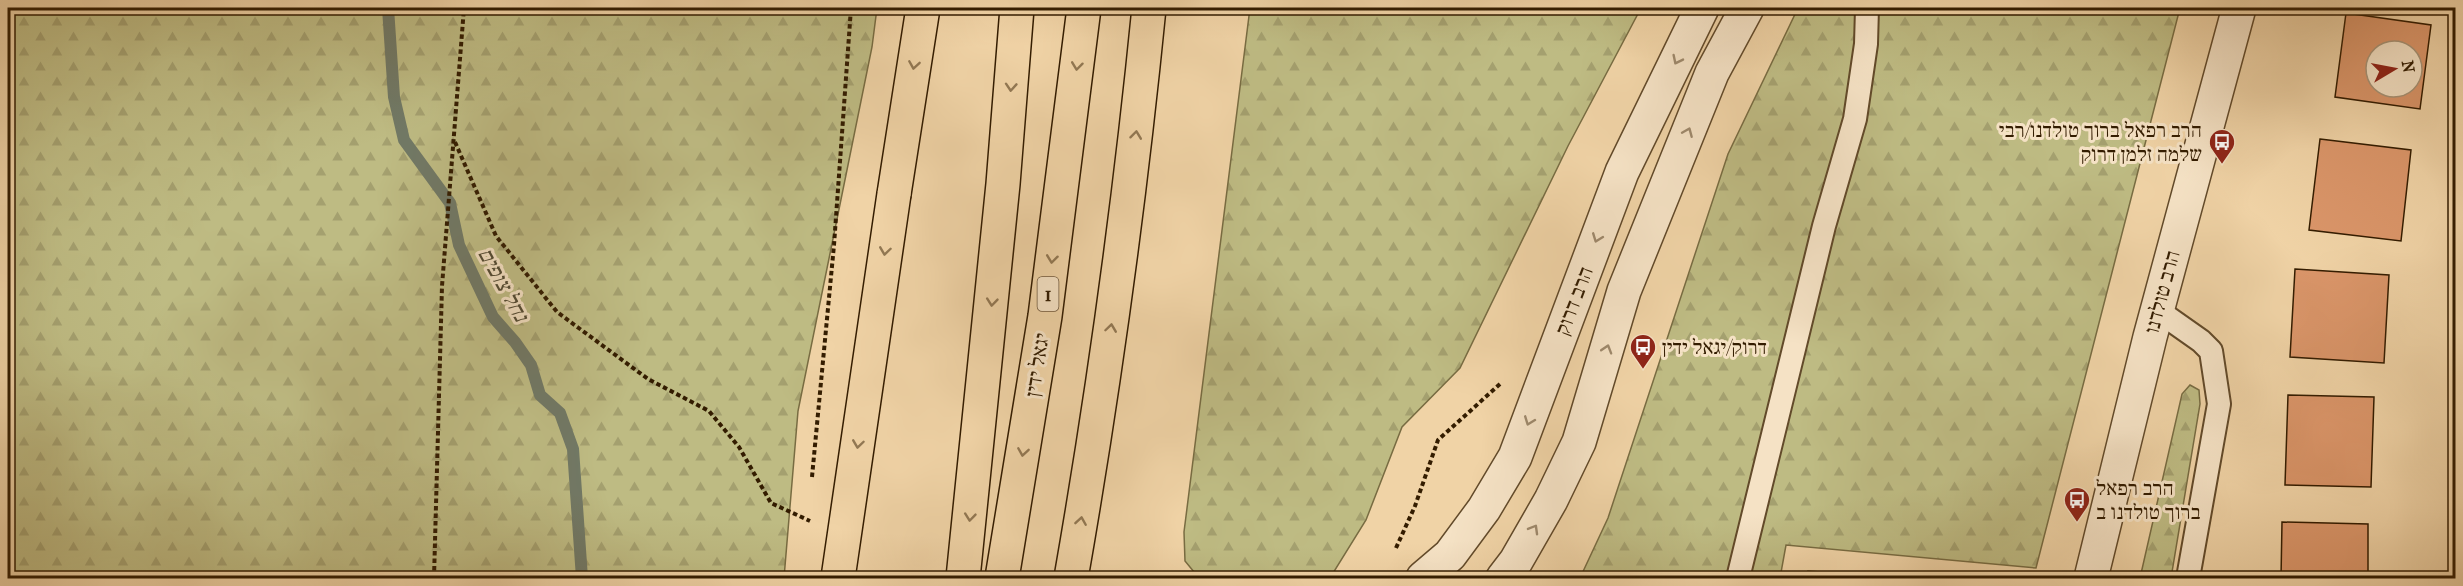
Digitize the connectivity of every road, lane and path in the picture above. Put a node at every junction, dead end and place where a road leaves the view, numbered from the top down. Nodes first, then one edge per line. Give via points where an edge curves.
1 (464, 8) edge
2 (851, 8) edge
3 (923, 8) edge
4 (1017, 8) edge
5 (1084, 8) edge
6 (1149, 8) edge
7 (1702, 8) edge
8 (1748, 8) edge
9 (1867, 8) edge
10 (2239, 8) edge
11 (455, 142) junction
12 (2157, 310) junction
13 (812, 486) dead end
14 (809, 508) dead end
15 (434, 579) edge
16 (838, 579) edge
17 (963, 579) edge
18 (1002, 579) edge
19 (1071, 579) edge
20 (1423, 579) edge
21 (1503, 579) edge
22 (1738, 579) edge
23 (2091, 579) edge
24 (2188, 579) edge

1 - 11 path
2 - 13 path
3 -> 16 highway, bridge
4 -> 17 highway via 1004,184
5 -> 18 highway, יגאל ידין / 1 via 1045,316
19 -> 6 highway via 1111,330
7 -> 20 street, הרב דרוק via 1623,172 1515,457 1450,555
21 -> 8 street, הרב דרוק via 1551,500 1579,442 1624,291 1712,73
9 - 22 lane via 1855,119 1824,226
10 - 12 street, הרב טולדנו
11 - 14 path via 496,236 557,312 648,380 709,411 739,447 771,503 808,520
11 - 15 path via 442,286
12 - 23 street, הרב טולדנו
12 - 24 lane via 2211,351 2219,404

